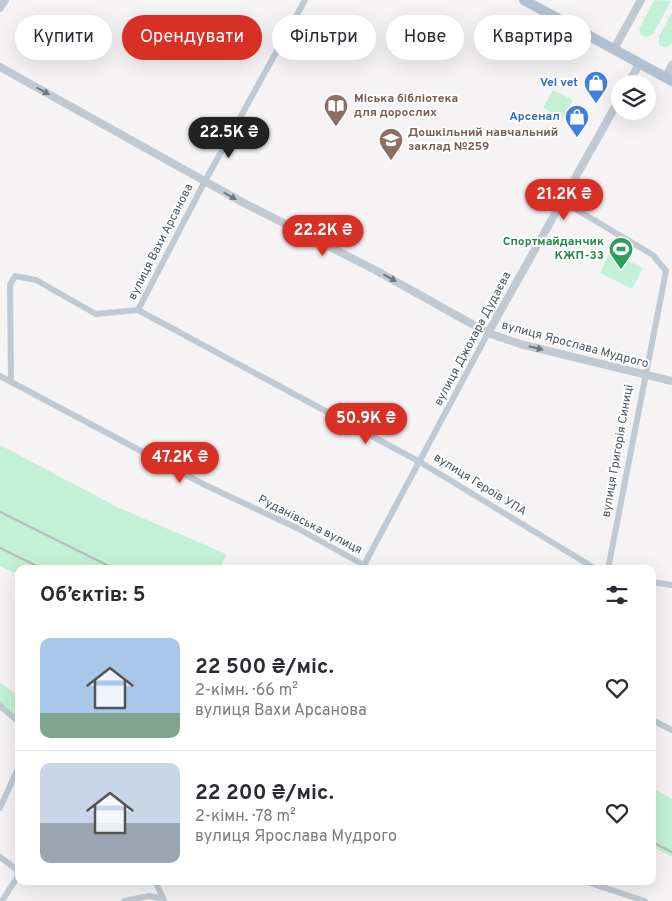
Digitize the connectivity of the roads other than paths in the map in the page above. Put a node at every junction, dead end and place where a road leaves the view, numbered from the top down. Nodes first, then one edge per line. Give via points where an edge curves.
1 (5, 0) edge
2 (305, 0) edge
3 (524, 0) edge
4 (641, 0) edge
5 (0, 8) edge
6 (614, 50) junction
7 (640, 64) junction
8 (672, 65) edge
9 (0, 67) edge
10 (633, 75) edge
11 (668, 80) edge
12 (611, 114) edge
13 (205, 181) junction
14 (562, 201) junction
15 (138, 310) junction
16 (488, 333) junction
17 (644, 375) junction
18 (0, 376) edge
19 (672, 381) edge
20 (11, 382) junction
21 (420, 462) junction
22 (364, 565) joint
23 (589, 565) edge
24 (609, 565) edge
25 (656, 583) edge
26 (672, 585) edge
27 (0, 706) edge
28 (15, 719) edge
29 (656, 722) edge
30 (672, 730) edge
31 (15, 775) edge
32 (0, 808) edge
33 (0, 857) edge
34 (15, 868) edge
35 (15, 881) edge
36 (157, 885) edge
37 (596, 885) edge
38 (164, 900) edge
39 (2, 901) edge
40 (124, 901) edge
41 (645, 901) edge

1 - 5 street
2 - 13 street, вулиця Вахи Арсанова
3 - 6 main road
4 - 6 street
6 - 7 main road
7 - 10 street
7 - 11 main road
8 - 11 street
9 -> 13 street, вулиця Ярослава Мудрого
12 - 14 street, вулиця Джохара Дудаєва
13 - 15 street, вулиця Вахи Арсанова
13 -> 16 street, вулиця Ярослава Мудрого
14 - 16 street, вулиця Джохара Дудаєва
14 - 17 street, вулиця Григорія Синиці via 653,255 666,271
15 - 20 street via 96,314 36,280 15,276 10,285
15 - 21 street, вулиця Героїв УПА
16 -> 17 street, вулиця Ярослава Мудрого
16 - 21 street, вулиця Джохара Дудаєва
17 - 19 street, вулиця Ярослава Мудрого
17 - 24 street, вулиця Григорія Синиці
18 - 20 street, Руданівська вулиця
20 - 22 street, Руданівська вулиця
21 - 22 street, вулиця Джохара Дудаєва
21 - 23 street, вулиця Героїв УПА
25 - 26 street
27 - 28 street
29 - 30 street
31 - 32 street
33 - 34 street
35 - 39 street
36 - 38 street
37 - 41 street
38 - 40 street via 149,896

